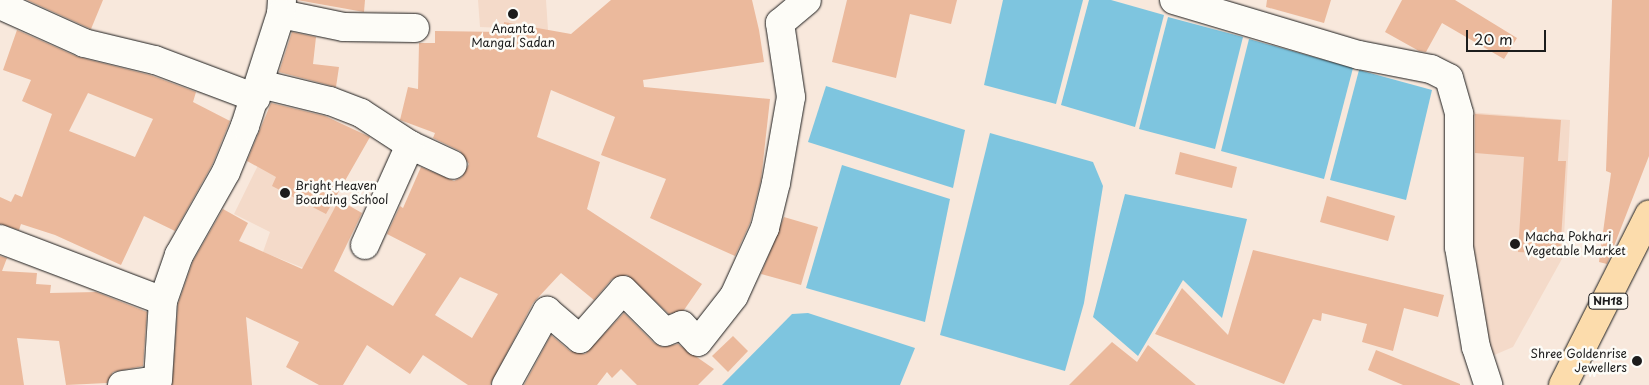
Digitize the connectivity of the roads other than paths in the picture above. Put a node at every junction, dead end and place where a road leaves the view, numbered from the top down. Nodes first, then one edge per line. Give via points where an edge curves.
1 (806, 0) edge
2 (1174, 0) edge
3 (0, 5) edge
4 (282, 7) edge
5 (415, 28) dead end
6 (258, 91) junction
7 (410, 145) junction
8 (453, 165) dead end
9 (1649, 215) edge
10 (0, 240) edge
11 (366, 245) dead end
12 (163, 301) junction
13 (122, 385) edge
14 (506, 385) edge
15 (1488, 385) edge
16 (1563, 385) edge

1 - 14 street via 780,23 791,97 765,228 734,296 698,342 682,326 665,332 623,290 580,338 547,311
2 - 15 street via 1359,56 1431,69 1449,78 1459,114 1459,247 1476,347
3 - 6 street via 84,43
4 - 5 street via 344,27
4 - 6 street
6 - 7 street via 330,100 361,113
6 - 12 street via 226,172 179,256
7 - 8 street
7 - 11 street
9 - 16 main road, NH18
10 - 12 street
12 - 13 street via 158,380

